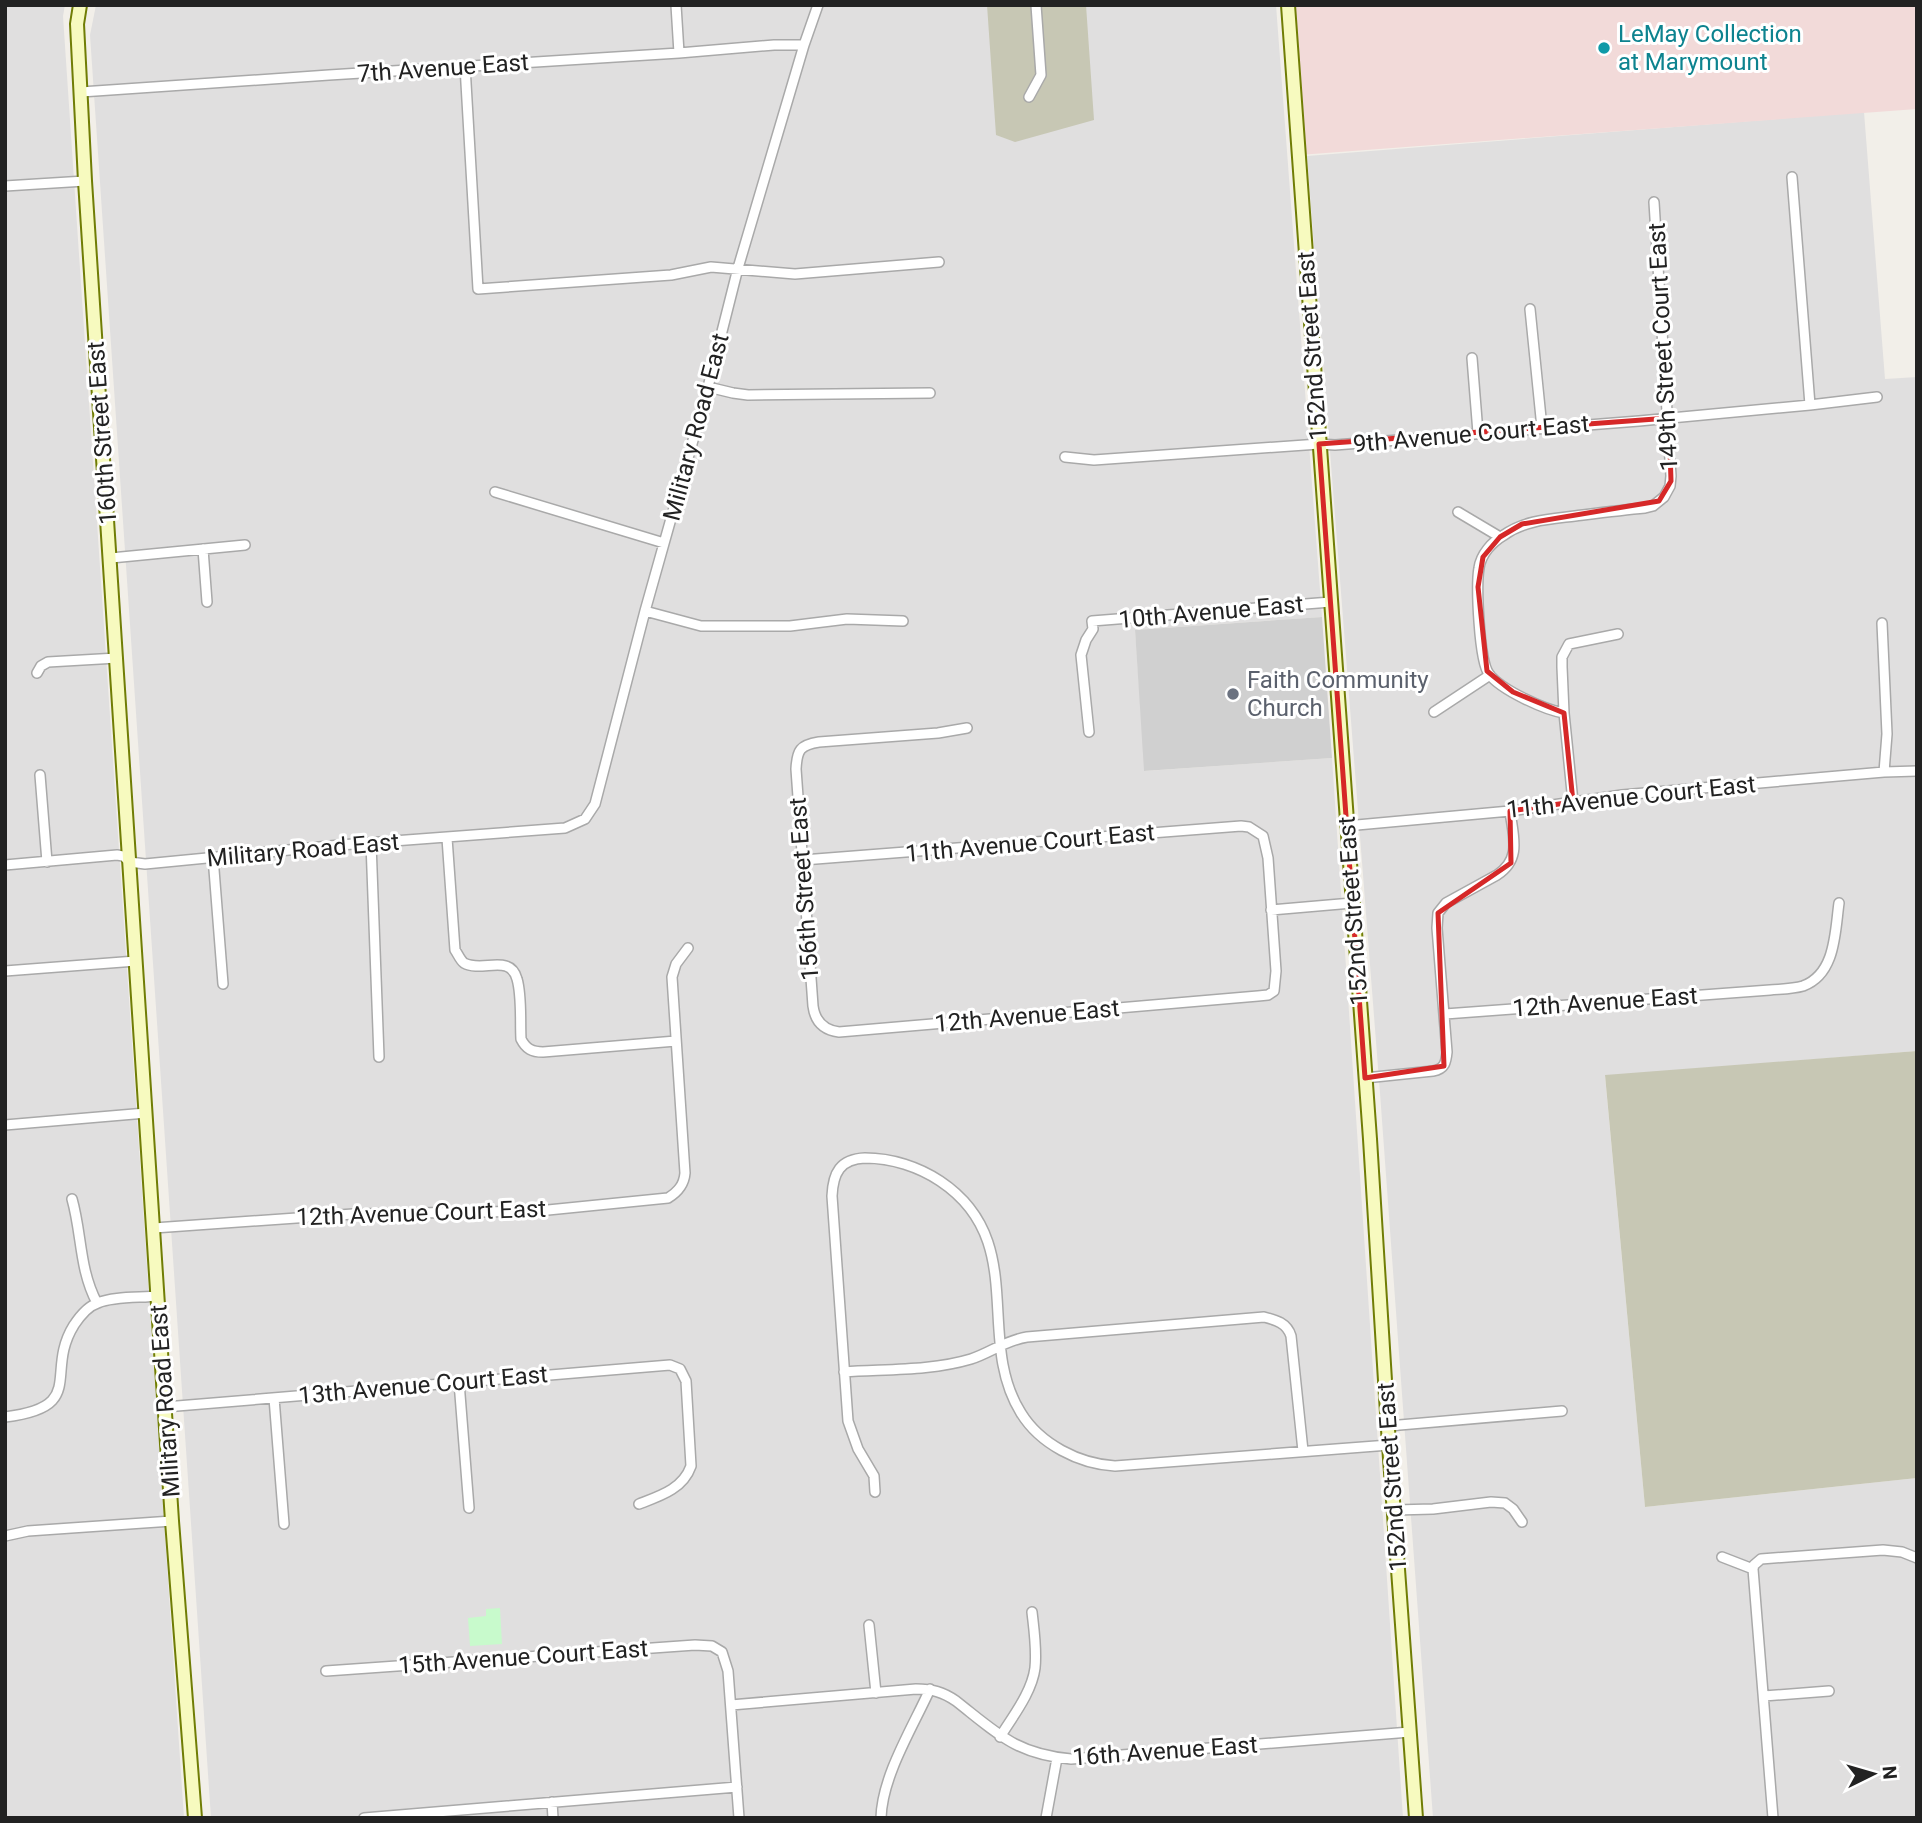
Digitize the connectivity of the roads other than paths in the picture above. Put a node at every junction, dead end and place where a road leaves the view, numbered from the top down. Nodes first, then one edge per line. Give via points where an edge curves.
1 (80, 5) edge
2 (676, 5) edge
3 (818, 5) edge
4 (1037, 5) edge
5 (1288, 5) edge
6 (804, 45) junction
7 (679, 53) junction
8 (465, 66) junction
9 (81, 92) junction
10 (1029, 97) dead end
11 (1792, 177) dead end
12 (85, 181) junction
13 (5, 186) edge
14 (1654, 202) dead end
15 (939, 262) dead end
16 (738, 268) junction
17 (1530, 309) dead end
18 (1472, 358) dead end
19 (708, 387) junction
20 (930, 393) dead end
21 (1877, 397) dead end
22 (1810, 405) junction
23 (1669, 418) junction
24 (1542, 428) junction
25 (1478, 433) junction
26 (1319, 444) junction
27 (1065, 457) dead end
28 (495, 492) dead end
29 (1458, 512) dead end
30 (1500, 537) junction
31 (664, 542) junction
32 (245, 545) dead end
33 (203, 549) junction
34 (111, 558) junction
35 (207, 602) dead end
36 (1331, 602) junction
37 (645, 611) junction
38 (903, 621) dead end
39 (1882, 623) dead end
40 (1618, 634) dead end
41 (117, 657) junction
42 (37, 673) dead end
43 (1490, 675) junction
44 (1434, 712) dead end
45 (1564, 713) junction
46 (967, 728) dead end
47 (1089, 732) dead end
48 (1917, 771) edge
49 (1884, 772) junction
50 (40, 775) dead end
51 (1573, 802) junction
52 (1510, 811) junction
53 (1346, 826) junction
54 (447, 838) junction
55 (371, 844) junction
56 (213, 857) junction
57 (803, 860) junction
58 (47, 862) junction
59 (130, 862) junction
60 (5, 865) edge
61 (1352, 903) junction
62 (1839, 903) dead end
63 (1271, 910) junction
64 (688, 948) dead end
65 (136, 961) junction
66 (5, 971) edge
67 (223, 984) dead end
68 (1445, 1014) junction
69 (824, 1027) joint
70 (676, 1041) junction
71 (379, 1057) dead end
72 (1364, 1078) junction
73 (146, 1114) junction
74 (5, 1125) edge
75 (72, 1199) dead end
76 (154, 1228) junction
77 (158, 1296) junction
78 (97, 1303) junction
79 (1001, 1345) junction
80 (845, 1372) junction
81 (459, 1382) junction
82 (274, 1398) junction
83 (165, 1406) junction
84 (1562, 1411) dead end
85 (5, 1417) edge
86 (1388, 1426) junction
87 (1389, 1445) junction
88 (1303, 1451) junction
89 (875, 1492) dead end
90 (639, 1504) dead end
91 (469, 1508) dead end
92 (1395, 1510) junction
93 (172, 1521) junction
94 (1522, 1522) dead end
95 (284, 1524) dead end
96 (5, 1536) edge
97 (1722, 1557) dead end
98 (1917, 1558) edge
99 (1753, 1569) junction
100 (1032, 1612) dead end
101 (869, 1625) dead end
102 (327, 1671) dead end
103 (930, 1689) junction
104 (1829, 1691) dead end
105 (876, 1693) junction
106 (1764, 1696) junction
107 (731, 1705) junction
108 (1410, 1732) junction
109 (1000, 1737) junction
110 (1057, 1758) junction
111 (737, 1787) junction
112 (552, 1802) junction
113 (416, 1815) edge
114 (195, 1818) edge
115 (364, 1818) edge
116 (553, 1818) edge
117 (740, 1818) edge
118 (881, 1818) edge
119 (1046, 1818) edge
120 (1416, 1818) edge
121 (1773, 1818) edge

1 - 9 street, 160th Street East
2 - 7 street
3 - 6 street, Military Road East
4 - 10 street via 1041,75
5 - 26 street, 152nd Street East
6 - 7 street, 7th Avenue East
6 - 16 street, Military Road East
7 - 8 street, 7th Avenue East
8 - 9 street, 7th Avenue East
8 - 16 street via 478,289
9 - 12 street, 160th Street East
11 - 22 street
12 - 13 street
12 - 34 street, 160th Street East
14 - 23 street, 149th Street Court East
15 - 16 street via 795,274
16 - 19 street, Military Road East
17 - 24 street
18 - 25 street
19 - 20 street via 748,395
19 - 31 street, Military Road East
21 - 22 street, 9th Avenue Court East
22 - 23 street, 9th Avenue Court East
23 - 24 street, 9th Avenue Court East
23 - 30 street, 149th Street Court East via 1671,476 1668,491 1653,506 1530,522
24 - 25 street, 9th Avenue Court East
25 - 26 street, 9th Avenue Court East
26 - 27 street, 9th Avenue Court East via 1094,460
26 - 36 street, 152nd Street East
28 - 31 street
29 - 30 street
30 - 43 street via 1479,567 1482,651
31 - 37 street, Military Road East
32 - 33 street
33 - 34 street
33 - 35 street
34 - 41 street, 160th Street East
36 - 47 street, 10th Avenue East via 1092,621 1082,655
36 - 53 street, 152nd Street East
37 - 38 street via 701,626
37 - 54 street, Military Road East via 589,815 565,828
39 - 49 street via 1887,734
40 - 45 street via 1566,648 1562,657
41 - 42 street via 48,662
41 - 59 street, 160th Street East
43 - 44 street
43 - 45 street via 1531,702
45 - 51 street
46 - 57 street, 156th Street East via 804,746 796,755
48 - 49 street, 11th Avenue Court East
49 - 51 street, 11th Avenue Court East
50 - 58 street
51 - 52 street, 11th Avenue Court East
52 - 53 street, 11th Avenue Court East
52 - 68 street via 1511,863 1446,903 1438,914
53 - 61 street, 152nd Street East
54 - 55 street, Military Road East
54 - 70 street via 455,950 463,962 503,964 514,971 525,1046 542,1052
55 - 56 street, Military Road East
55 - 71 street
56 - 59 street, Military Road East
56 - 67 street
57 - 63 street, 11th Avenue Court East via 1241,826 1263,836
57 - 69 street, 156th Street East via 813,1006
58 - 59 street via 117,855
58 - 60 street
59 - 65 street, Military Road East
61 - 63 street
61 - 72 street, 152nd Street East
62 - 68 street, 12th Avenue East via 1829,960 1817,978 1804,985
63 - 69 street, 12th Avenue East via 1276,971 1275,986 1268,995 839,1032
64 - 70 street via 672,977
65 - 66 street
65 - 73 street, Military Road East
68 - 72 street via 1446,1063 1439,1070
70 - 76 street, 12th Avenue Court East via 685,1173 682,1185 668,1198 538,1211 328,1215
72 - 86 street, 152nd Street East
73 - 74 street
73 - 76 street, Military Road East
75 - 78 street via 82,1261
76 - 77 street, Military Road East
77 - 78 street
77 - 83 street, Military Road East
78 - 85 street via 79,1317 65,1341 61,1385 53,1400 35,1411
79 - 80 street via 971,1359 939,1365
79 - 80 street via 992,1253 982,1226 963,1199 918,1169 861,1158 840,1167 832,1196
79 - 88 street via 1007,1382 1022,1414 1043,1437 1095,1463 1115,1466
79 - 88 street via 1027,1337 1274,1319 1286,1325 1291,1336
80 - 89 street via 848,1421 874,1476
81 - 82 street, 13th Avenue Court East
81 - 90 street, 13th Avenue Court East via 662,1364 680,1369 686,1381 691,1466 678,1486
81 - 91 street
82 - 83 street, 13th Avenue Court East
82 - 95 street
83 - 93 street, Military Road East
84 - 86 street
86 - 87 street, 152nd Street East
87 - 88 street
87 - 92 street, 152nd Street East
92 - 94 street via 1499,1502 1508,1504
92 - 108 street, 152nd Street East
93 - 96 street
93 - 114 street, Military Road East
97 - 99 street
98 - 99 street via 1884,1550 1761,1559
99 - 106 street
100 - 109 street via 1035,1668 1027,1692
101 - 105 street
102 - 107 street, 15th Avenue Court East via 706,1645 722,1652
103 - 105 street
103 - 109 street, 16th Avenue East via 956,1701
103 - 118 street via 888,1782
104 - 106 street
105 - 107 street
106 - 121 street
107 - 111 street
108 - 110 street, 16th Avenue East via 1093,1759
108 - 120 street, 152nd Street East
109 - 110 street, 16th Avenue East via 1036,1754
110 - 119 street
111 - 112 street
111 - 117 street
112 - 113 street
112 - 116 street
113 - 115 street

